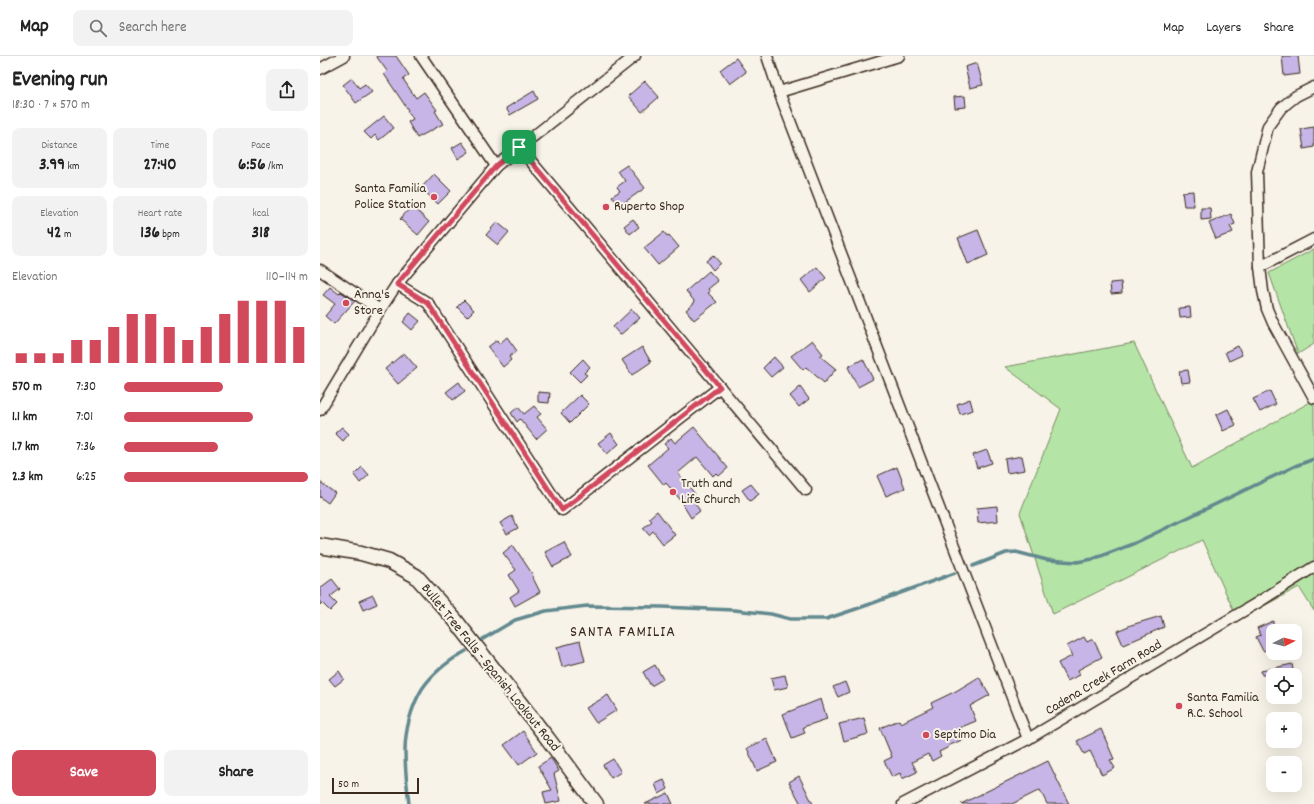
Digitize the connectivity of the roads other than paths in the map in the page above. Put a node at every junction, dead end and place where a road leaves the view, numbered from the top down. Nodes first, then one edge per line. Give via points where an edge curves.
1 (344, 56) edge
2 (422, 56) edge
3 (634, 56) edge
4 (767, 56) edge
5 (899, 56) edge
6 (320, 69) edge
7 (1314, 86) edge
8 (779, 92) junction
9 (519, 147) junction
10 (496, 166) junction
11 (1314, 239) edge
12 (1260, 267) junction
13 (320, 270) edge
14 (397, 284) junction
15 (380, 310) junction
16 (720, 387) junction
17 (1314, 398) edge
18 (320, 410) edge
19 (806, 490) dead end
20 (320, 546) edge
21 (1314, 567) edge
22 (1028, 739) junction
23 (907, 803) edge
24 (596, 804) edge

1 - 6 street
2 - 10 street
3 - 9 street
4 - 8 street
5 - 8 street
7 - 12 street via 1281,108 1268,126 1257,172
8 - 22 street
9 - 10 street
9 - 16 street
10 - 14 street
11 - 12 street
12 - 17 street via 1267,309
13 - 15 street
14 - 15 street
14 - 16 street via 428,303 562,510
15 - 18 street
16 - 19 street
20 - 24 main road, Bullet Tree Falls - Spanish Lookout Road via 389,561 416,576 456,621
21 - 22 street, Cadena Creek Farm Road
22 - 23 street, Cadena Creek Farm Road

